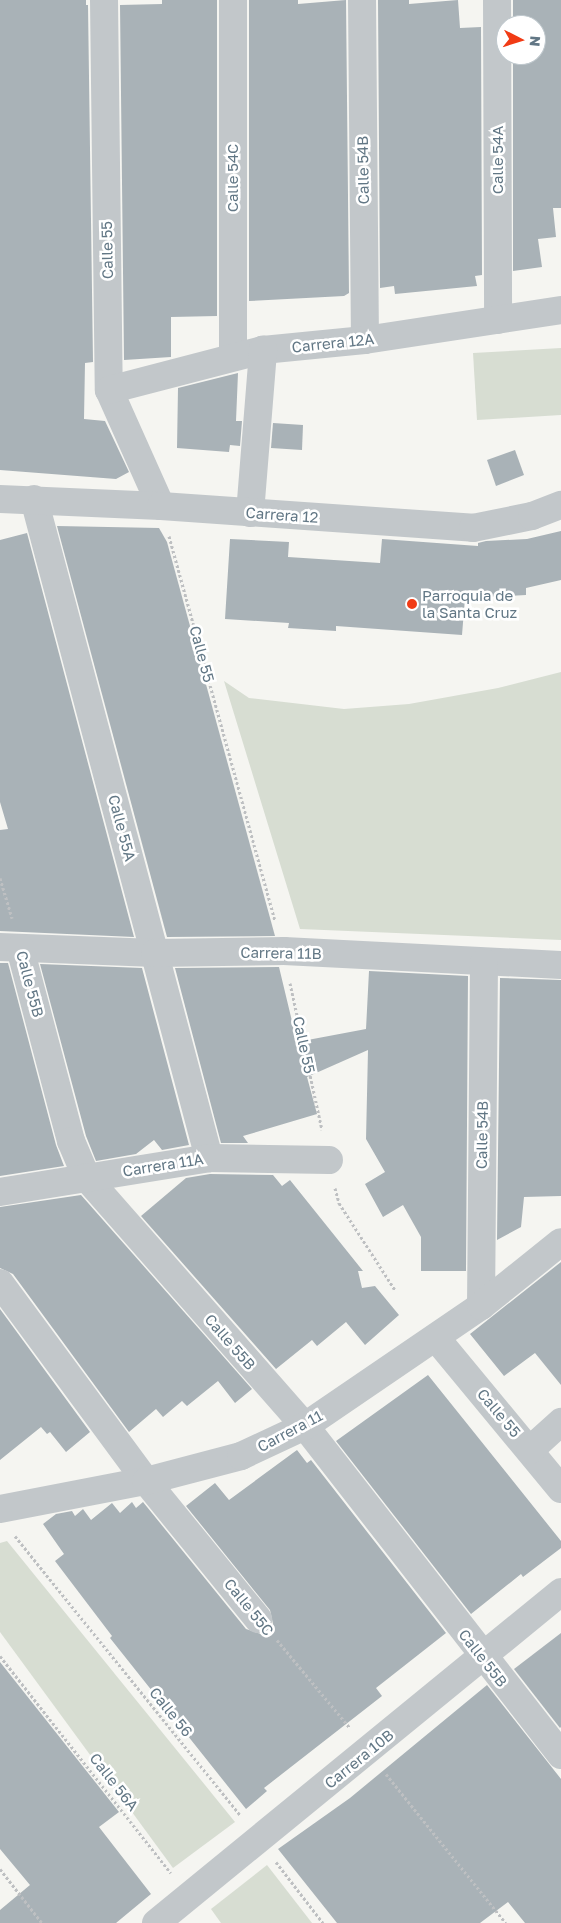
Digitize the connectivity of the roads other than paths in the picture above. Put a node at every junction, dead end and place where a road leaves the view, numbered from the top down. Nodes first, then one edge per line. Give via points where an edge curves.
1 (104, 0) edge
2 (233, 0) edge
3 (362, 0) edge
4 (497, 0) edge
5 (561, 310) edge
6 (498, 320) junction
7 (365, 340) junction
8 (263, 350) junction
9 (233, 356) junction
10 (109, 390) junction
11 (0, 499) edge
12 (34, 499) junction
13 (561, 505) edge
14 (161, 506) junction
15 (250, 513) junction
16 (10, 947) edge
17 (154, 952) junction
18 (484, 963) junction
19 (561, 965) edge
20 (209, 1158) junction
21 (329, 1160) road end
22 (86, 1177) junction
23 (0, 1192) edge
24 (561, 1242) edge
25 (0, 1283) edge
26 (481, 1306) junction
27 (436, 1338) junction
28 (561, 1422) edge
29 (305, 1426) junction
30 (530, 1450) junction
31 (146, 1481) junction
32 (561, 1489) edge
33 (6, 1521) edge
34 (561, 1592) edge
35 (258, 1619) road end
36 (483, 1658) junction
37 (561, 1756) edge
38 (156, 1923) edge

1 - 10 street, Calle 55
2 - 9 street, Calle 54C
3 - 7 street, Calle 54B
4 - 6 street, Calle 54A
5 - 6 street, Carrera 12A
6 - 7 street, Carrera 12A
7 - 8 street, Carrera 12A
8 - 9 street, Carrera 12A
8 - 15 street
9 - 10 street, Carrera 12A
10 - 14 street, Calle 55
11 - 12 street, Carrera 12
12 - 14 street, Carrera 12
12 - 17 street, Calle 55A
13 - 15 street, Carrera 12 via 532,516 473,528
14 - 15 street, Carrera 12
16 - 17 street, Carrera 11B
16 - 22 street, Calle 55B via 71,1141
17 - 18 street, Carrera 11B via 284,951
17 - 20 street, Calle 55A
18 - 19 street, Carrera 11B
18 - 26 street, Calle 54B
20 - 21 street, Carrera 11A
20 - 22 street, Carrera 11A
22 - 23 street, Carrera 11A
22 - 29 street, Calle 55B
24 - 26 street, Carrera 11
25 - 31 street, Calle 55C
26 - 27 street, Carrera 11
27 - 29 street, Carrera 11
27 - 30 street, Calle 55
28 - 30 street
29 - 31 street, Carrera 11 via 241,1456
29 - 36 street, Calle 55B
30 - 32 street, Calle 55
31 - 33 street, Carrera 11
31 - 35 street, Calle 55C
34 - 36 street, Carrera 10B
36 - 37 street, Calle 55B
36 - 38 street, Carrera 10B

